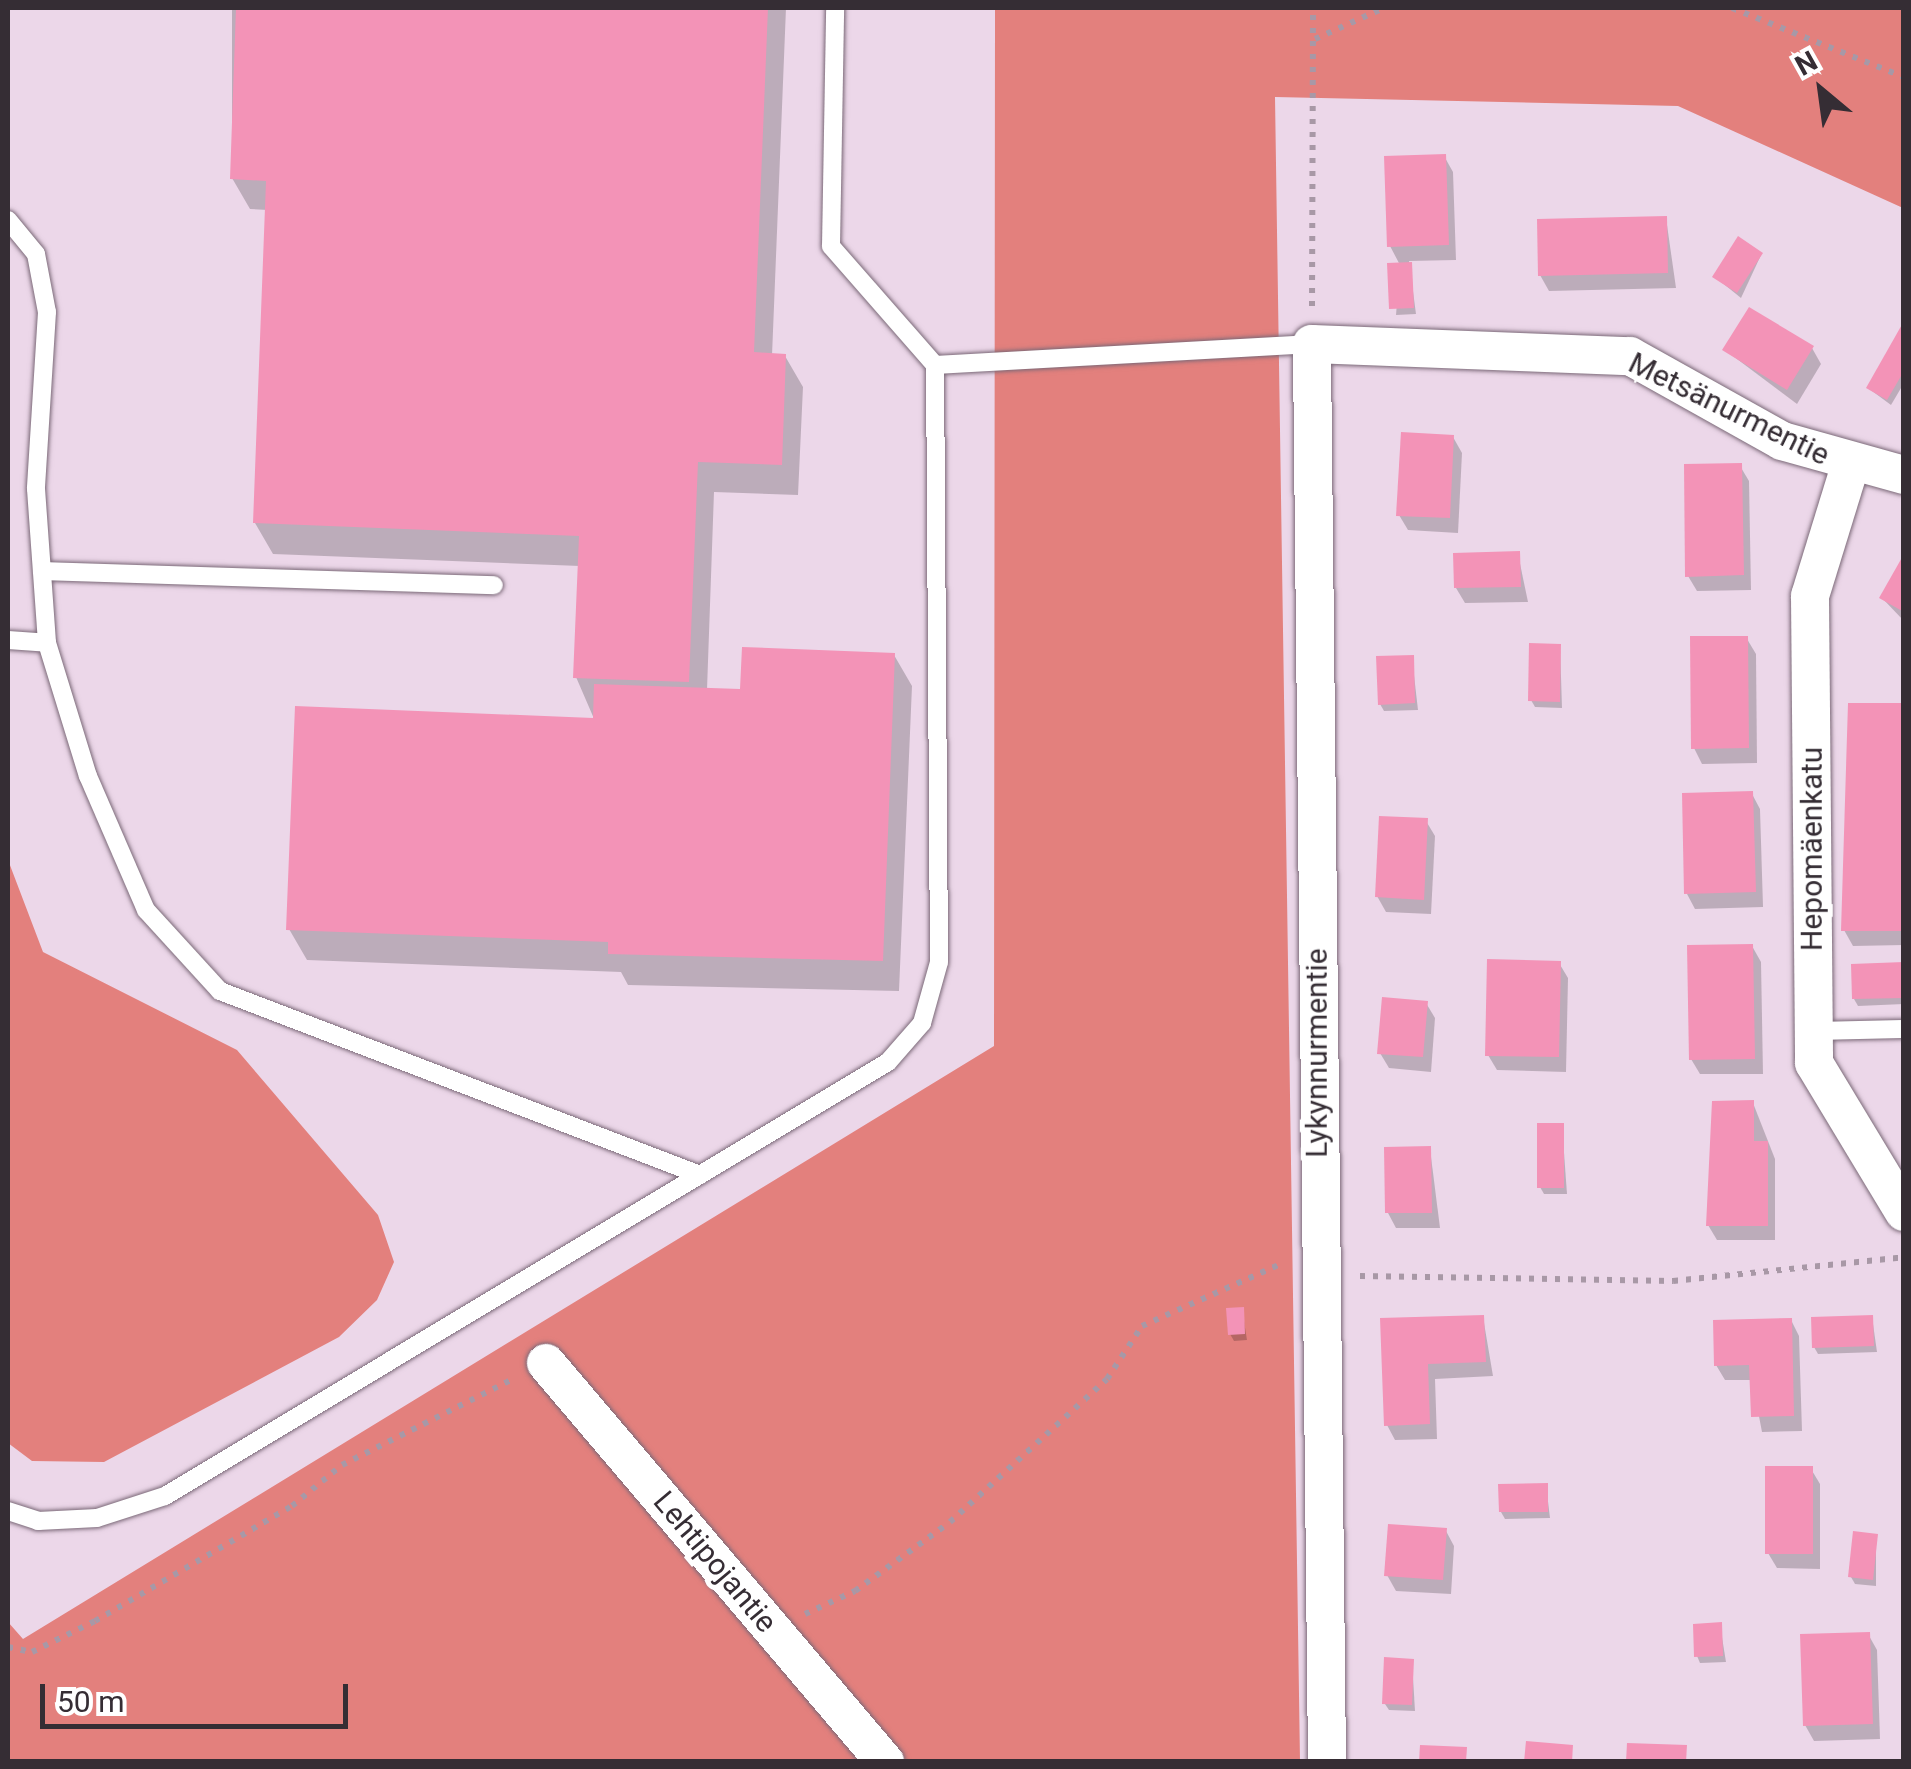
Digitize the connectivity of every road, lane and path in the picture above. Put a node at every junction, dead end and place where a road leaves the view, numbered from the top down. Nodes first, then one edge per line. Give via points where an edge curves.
1 (835, 8) edge
2 (1313, 8) edge
3 (1384, 8) edge
4 (1732, 8) edge
5 (1315, 39) junction
6 (1904, 77) edge
7 (8, 220) edge
8 (1312, 344) junction
9 (935, 365) junction
10 (1850, 466) junction
11 (1904, 475) edge
12 (42, 572) junction
13 (494, 585) dead end
14 (8, 640) edge
15 (47, 643) junction
16 (1904, 1029) edge
17 (1814, 1032) junction
18 (700, 1174) junction
19 (1904, 1212) edge
20 (1904, 1257) edge
21 (1318, 1262) junction
22 (552, 1371) joint
23 (8, 1511) edge
24 (772, 1630) junction
25 (8, 1647) edge
26 (884, 1762) edge
27 (1327, 1762) edge

1 - 9 lane via 832,246
2 - 5 path
3 - 5 path
4 - 6 path
5 - 8 path
7 - 12 lane via 36,254 47,312 36,489
8 - 9 lane
8 - 10 street, Metsänurmentie via 1630,356 1782,441
8 - 21 street, Lykynnurmentie
9 - 18 lane via 939,962 922,1023 888,1062
10 - 11 street, Metsänurmentie
10 - 17 street, Hepomäenkatu via 1810,596
12 - 13 lane
12 - 15 lane
14 - 15 lane
15 - 18 lane via 88,776 146,910 220,991
16 - 17 lane
17 - 19 street, Hepomäenkatu via 1814,1063
18 - 23 lane via 165,1496 97,1518 38,1521
20 - 21 path via 1672,1281
21 - 24 path via 1142,1326 1107,1379 950,1522 856,1592
21 - 27 street, Lykynnurmentie
22 - 24 street, Lehtipojantie
22 - 25 path via 505,1380 342,1466 292,1506 95,1621 32,1652
24 - 26 street, Lehtipojantie

